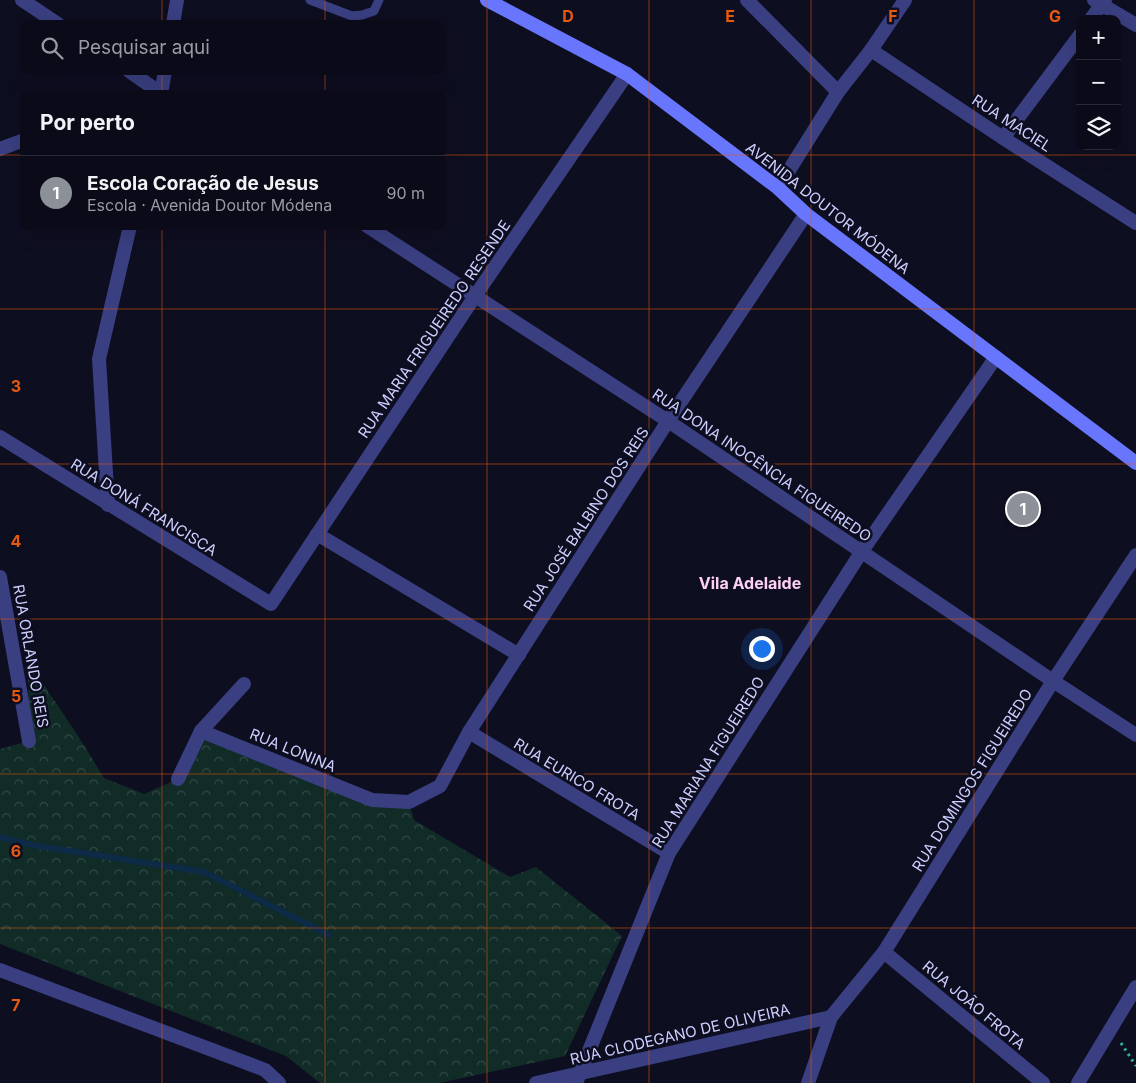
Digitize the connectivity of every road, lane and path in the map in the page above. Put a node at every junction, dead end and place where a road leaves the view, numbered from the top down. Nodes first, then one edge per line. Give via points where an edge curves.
1 (22, 0) edge
2 (177, 0) edge
3 (310, 0) edge
4 (379, 0) edge
5 (487, 0) edge
6 (747, 0) edge
7 (906, 0) edge
8 (1100, 2) edge
9 (1094, 15) edge
10 (52, 20) edge
11 (174, 20) edge
12 (1136, 26) edge
13 (1076, 39) edge
14 (871, 50) junction
15 (627, 74) junction
16 (134, 75) edge
17 (164, 75) edge
18 (154, 90) edge
19 (159, 90) edge
20 (838, 92) junction
21 (1003, 138) junction
22 (20, 141) edge
23 (0, 148) edge
24 (778, 188) junction
25 (806, 214) junction
26 (1136, 223) edge
27 (129, 230) edge
28 (373, 230) edge
29 (475, 296) junction
30 (996, 357) junction
31 (668, 421) junction
32 (0, 437) edge
33 (1136, 463) edge
34 (108, 505) junction
35 (318, 534) junction
36 (862, 551) junction
37 (1136, 555) edge
38 (0, 577) edge
39 (271, 604) joint
40 (519, 655) junction
41 (1053, 681) junction
42 (244, 684) dead end
43 (201, 731) junction
44 (469, 732) junction
45 (1136, 735) edge
46 (30, 741) dead end
47 (178, 779) dead end
48 (372, 800) joint
49 (669, 853) junction
50 (884, 952) junction
51 (0, 970) edge
52 (1136, 987) edge
53 (831, 1017) junction
54 (1111, 1028) junction
55 (1136, 1066) edge
56 (577, 1078) edge
57 (279, 1083) edge
58 (536, 1083) edge
59 (808, 1083) edge
60 (1043, 1083) edge
61 (1078, 1083) edge

1 - 10 street
2 - 11 street
3 - 4 lane via 352,16 374,11
5 - 15 main road, AVENIDA DOUTOR MÓDENA
6 - 20 street
7 - 14 street
8 - 9 street
8 - 12 street
13 - 21 street
14 - 20 street
14 - 21 street, RUA MACIEL
15 - 24 main road, AVENIDA DOUTOR MÓDENA
15 - 29 street, RUA MARIA FRIGUEIREDO RESENDE
16 - 18 street
17 - 19 street
20 - 24 street
21 - 26 street, RUA MACIEL
22 - 23 street
24 - 25 main road, AVENIDA DOUTOR MÓDENA
25 - 30 main road, AVENIDA DOUTOR MÓDENA
25 - 31 street, RUA JOSÉ BALBINO DOS REIS
27 - 34 street via 99,359
28 - 29 street, RUA DONA INOCÊNCIA FIGUEIREDO
29 - 31 street, RUA DONA INOCÊNCIA FIGUEIREDO
29 - 35 street, RUA MARIA FRIGUEIREDO RESENDE
30 - 33 main road, AVENIDA DOUTOR MÓDENA
30 - 36 street, RUA MARIANA FIGUEIREDO
31 - 36 street, RUA DONA INOCÊNCIA FIGUEIREDO
31 - 40 street, RUA JOSÉ BALBINO DOS REIS
32 - 34 street, RUA DONÁ FRANCISCA
34 - 39 street, RUA DONÁ FRANCISCA
35 - 39 street, RUA MARIA FRIGUEIREDO RESENDE
35 - 40 street
36 - 41 street, RUA DONA INOCÊNCIA FIGUEIREDO
36 - 49 street, RUA MARIANA FIGUEIREDO
37 - 41 street, RUA DOMINGOS FIGUEIREDO
38 - 46 street, RUA ORLANDO REIS
40 - 44 street, RUA JOSÉ BALBINO DOS REIS
41 - 45 street, RUA DONA INOCÊNCIA FIGUEIREDO
41 - 50 street, RUA DOMINGOS FIGUEIREDO
42 - 43 street
43 - 47 street
43 - 48 street, RUA LONINA
44 - 48 street, RUA JOSÉ BALBINO DOS REIS via 440,786 409,802
44 - 49 street, RUA EURICO FROTA
49 - 56 street, RUA MARIANA FIGUEIREDO
50 - 53 street, RUA DOMINGOS FIGUEIREDO
50 - 60 street, RUA JOÃO FROTA
51 - 57 street via 265,1070
52 - 54 street
53 - 56 street, RUA CLODEGANO DE OLIVEIRA
53 - 59 street, RUA DOMINGOS FIGUEIREDO
54 - 55 path
54 - 61 street
56 - 58 street, RUA CLODEGANO DE OLIVEIRA

